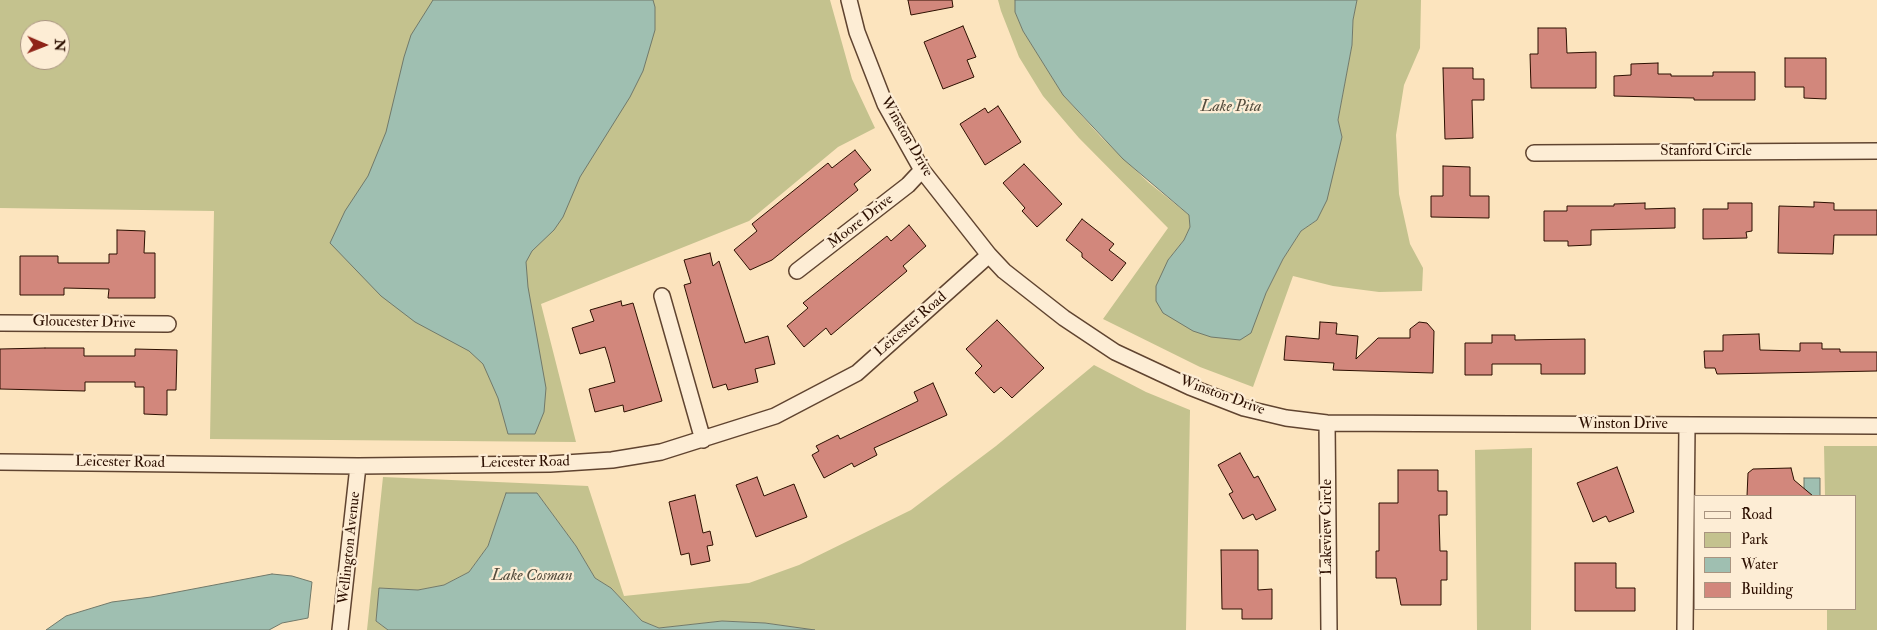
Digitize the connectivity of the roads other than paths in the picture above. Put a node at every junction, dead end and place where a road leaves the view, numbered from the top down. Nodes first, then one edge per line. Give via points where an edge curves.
1 (849, 0) edge
2 (1877, 151) edge
3 (1534, 153) dead end
4 (922, 170) junction
5 (989, 255) junction
6 (797, 271) dead end
7 (662, 296) dead end
8 (0, 323) edge
9 (168, 324) dead end
10 (1328, 423) junction
11 (1686, 426) junction
12 (1877, 426) edge
13 (703, 440) junction
14 (0, 462) edge
15 (358, 466) junction
16 (340, 630) edge
17 (1329, 630) edge
18 (1684, 630) edge

1 - 4 street, Winston Drive via 857,32 885,104
2 - 3 street, Stanford Circle
4 - 5 street, Winston Drive
4 - 6 street, Moore Drive via 908,185
5 - 10 street, Winston Drive via 1004,271 1064,318 1115,352 1244,408
5 - 13 street, Leicester Road via 857,373 774,416
7 - 13 street
8 - 9 street, Gloucester Drive
10 - 11 street, Winston Drive
10 - 17 street, Lakeview Circle
11 - 12 street, Winston Drive
11 - 18 street
13 - 15 street, Leicester Road via 662,452 612,460 550,464
14 - 15 street, Leicester Road
15 - 16 street, Wellington Avenue

